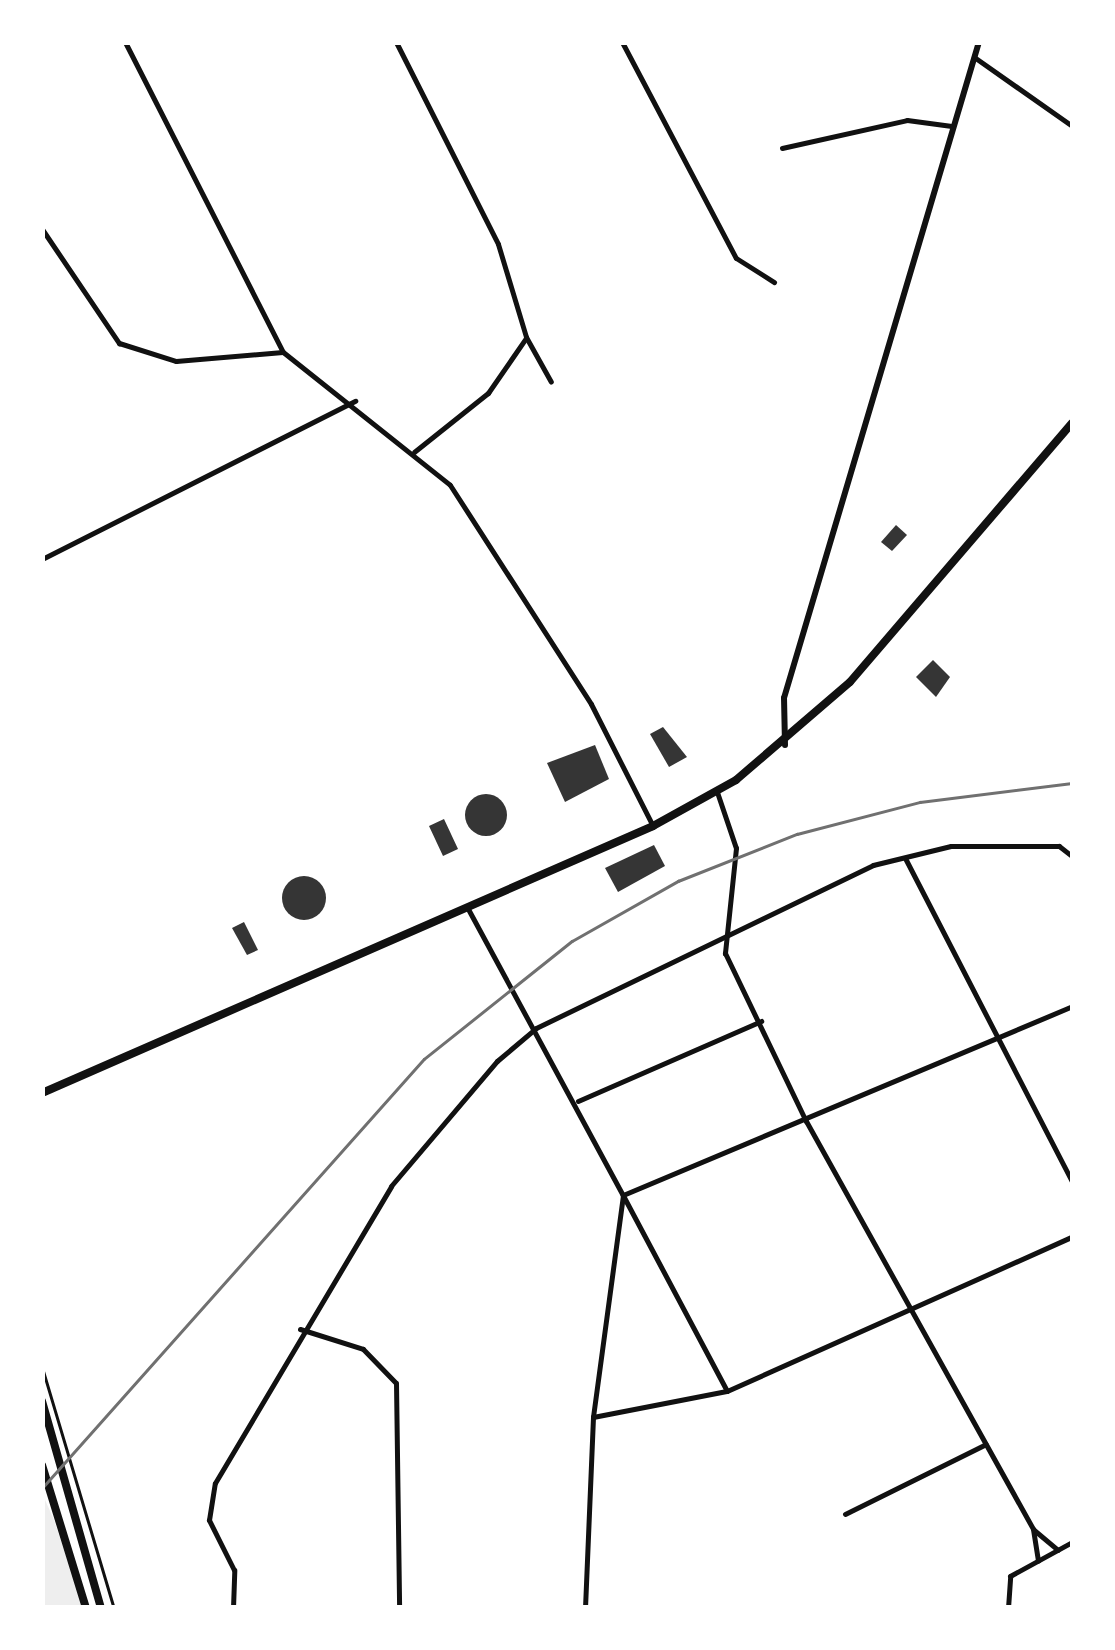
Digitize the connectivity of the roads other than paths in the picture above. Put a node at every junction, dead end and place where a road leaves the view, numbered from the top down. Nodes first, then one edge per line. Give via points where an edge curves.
1 (125, 42) edge
2 (396, 42) edge
3 (622, 42) edge
4 (979, 42) edge
5 (974, 57) junction
6 (952, 126) junction
7 (1072, 126) edge
8 (782, 148) dead end
9 (42, 229) edge
10 (774, 282) dead end
11 (526, 337) junction
12 (283, 352) junction
13 (552, 382) dead end
14 (355, 401) junction
15 (1072, 423) edge
16 (414, 452) junction
17 (42, 559) edge
18 (785, 745) junction
19 (717, 792) junction
20 (653, 826) junction
21 (1072, 856) edge
22 (906, 858) junction
23 (467, 907) junction
24 (719, 938) junction
25 (1072, 1006) edge
26 (760, 1021) junction
27 (536, 1028) junction
28 (996, 1040) junction
29 (42, 1093) edge
30 (578, 1101) junction
31 (806, 1121) junction
32 (1072, 1181) edge
33 (623, 1195) junction
34 (1072, 1237) edge
35 (910, 1310) junction
36 (300, 1329) junction
37 (727, 1392) junction
38 (43, 1401) edge
39 (593, 1418) junction
40 (986, 1444) junction
41 (42, 1465) edge
42 (845, 1514) dead end
43 (1033, 1529) junction
44 (1072, 1542) edge
45 (1058, 1550) junction
46 (1038, 1560) junction
47 (86, 1608) edge
48 (102, 1608) edge
49 (233, 1608) edge
50 (399, 1608) edge
51 (585, 1608) edge
52 (1008, 1608) edge

1 - 12 street
2 - 11 street via 498,244
3 - 10 street via 736,258
4 - 5 street
5 - 6 street
5 - 7 street
6 - 8 street via 907,120
6 - 18 street via 784,698
9 - 12 street via 118,343 176,362
11 - 13 street
11 - 16 street via 488,392
12 - 14 street
14 - 16 street
14 - 17 street
15 - 18 main road
16 - 20 street via 486,528
18 - 19 main road
19 - 20 main road
19 - 24 street via 736,848
20 - 23 main road
21 - 22 street via 1060,846 998,845
22 - 24 street
22 - 28 street
23 - 27 street
23 - 29 main road
24 - 26 street
24 - 27 street
25 - 28 street
26 - 30 street
26 - 31 street
27 - 30 street
27 - 36 street via 471,1087 390,1186
28 - 31 street
28 - 32 street
30 - 33 street
31 - 33 street
31 - 35 street
33 - 37 street
33 - 39 street
34 - 35 street
35 - 37 street
35 - 40 street
36 - 49 street via 210,1496 209,1520 236,1582
36 - 50 street via 363,1348 396,1383
37 - 39 street
38 - 48 main road
39 - 51 street
40 - 42 street
40 - 43 street
41 - 47 main road
43 - 45 street
43 - 46 street
44 - 45 street
45 - 46 street
46 - 52 street via 1010,1576

